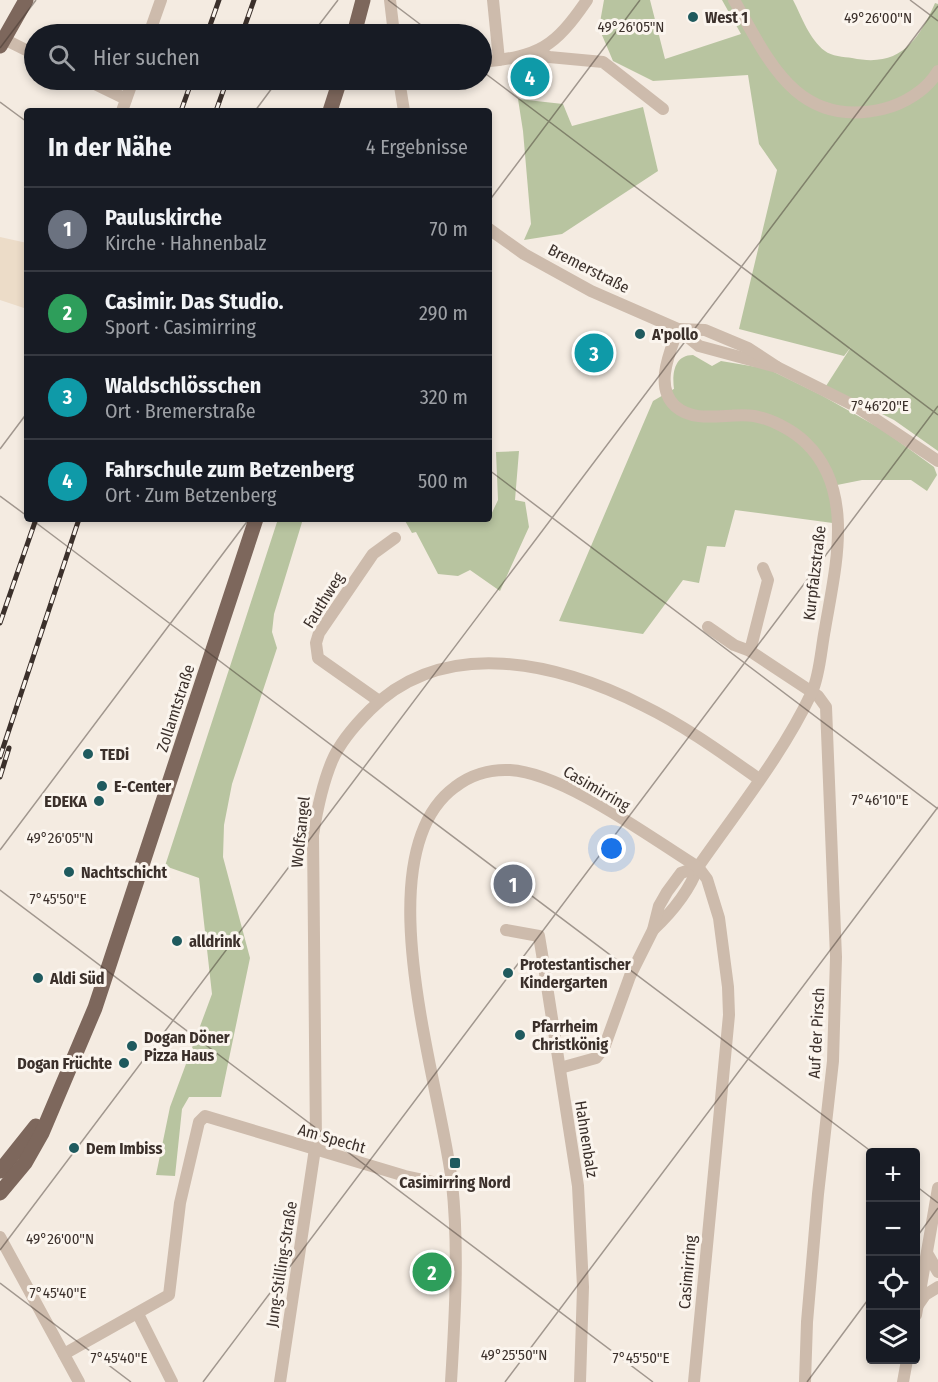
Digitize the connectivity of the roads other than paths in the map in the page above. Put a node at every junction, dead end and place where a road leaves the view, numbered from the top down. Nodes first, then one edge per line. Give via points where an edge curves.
1 (26, 0) edge
2 (161, 0) edge
3 (363, 0) edge
4 (390, 0) edge
5 (493, 0) edge
6 (587, 0) edge
7 (734, 0) edge
8 (153, 24) edge
9 (357, 24) edge
10 (393, 24) edge
11 (2, 41) edge
12 (24, 50) edge
13 (538, 51) junction
14 (499, 60) junction
15 (492, 61) edge
16 (938, 70) edge
17 (102, 90) edge
18 (129, 90) edge
19 (337, 90) edge
20 (401, 90) edge
21 (124, 105) edge
22 (331, 108) edge
23 (404, 108) edge
24 (663, 109) dead end
25 (492, 231) edge
26 (678, 329) junction
27 (777, 367) junction
28 (938, 461) edge
29 (255, 522) edge
30 (395, 538) dead end
31 (763, 568) dead end
32 (708, 627) dead end
33 (750, 651) junction
34 (812, 691) junction
35 (379, 701) junction
36 (759, 779) junction
37 (698, 867) junction
38 (506, 930) dead end
39 (560, 1068) junction
40 (50, 1111) junction
41 (315, 1150) junction
42 (0, 1171) edge
43 (452, 1186) junction
44 (938, 1188) edge
45 (0, 1193) edge
46 (0, 1237) edge
47 (926, 1251) junction
48 (5, 1252) edge
49 (938, 1272) edge
50 (938, 1287) edge
51 (916, 1310) edge
52 (917, 1310) edge
53 (138, 1314) junction
54 (64, 1354) junction
55 (906, 1364) edge
56 (79, 1382) edge
57 (172, 1382) edge
58 (280, 1382) edge
59 (451, 1382) edge
60 (580, 1382) edge
61 (694, 1382) edge
62 (805, 1382) edge
63 (903, 1382) edge

1 - 11 main road
2 - 8 street
3 - 9 main road
4 - 10 street
5 - 14 street
6 - 13 street via 557,39
7 - 16 street via 782,80 796,93 820,105 843,112 895,106 919,92
11 - 12 street
13 - 14 street
13 - 24 street via 549,57 603,62
14 - 15 street
17 - 21 street
18 - 21 street
19 - 22 main road
20 - 23 street
25 - 26 street, Bremerstraße via 591,291
26 - 27 street, Bremerstraße via 699,346
26 - 27 street, Bremerstraße via 719,334
26 - 34 street, Kurpfalzstraße via 665,373 666,392 678,408 696,416 754,416 768,420 806,443 832,482 838,532 835,568
27 - 28 street, Bremerstraße via 857,407
29 - 40 main road, Zollamtstraße via 95,1008
30 - 35 street, Fauthweg via 373,554 316,643 318,658
31 - 33 street via 768,580
32 - 33 street
33 - 34 street
34 - 36 street, Kurpfalzstraße
34 - 62 street, Auf der Pirsch via 826,707 836,957 833,1061 808,1311
35 - 36 street, Wolfsangel via 406,682 444,666 490,662 536,668 596,684 644,706 705,741
35 - 41 street, Wolfsangel via 346,737 333,759 320,792 313,836
36 - 37 street, Kurpfalzstraße
37 - 39 street, Kurpfalzstraße via 671,912 653,930 630,976 604,1048 596,1058
37 - 43 street, Casimirring via 568,788 526,773 499,770 476,775 434,806 420,834 412,866 410,926 418,995
37 - 61 street, Casimirring via 708,879 718,918 729,987 729,1015
38 - 39 street, Hahnenbalz via 539,936
39 - 60 street, Hahnenbalz via 578,1186 583,1287
40 - 42 main road, Zollamtstraße
40 - 45 main road, Zollamtstraße via 25,1163
41 - 43 street, Am Specht
41 - 53 street, Am Specht via 205,1116 199,1122 180,1203 172,1289 162,1301
41 - 58 street, Jung-Stilling-Straße
43 - 59 street, Casimirring
44 - 47 street
46 - 48 street
47 - 49 street
47 - 51 street
48 - 54 street
50 - 52 street via 925,1295
53 - 54 street
53 - 57 street
54 - 56 street
55 - 63 street

